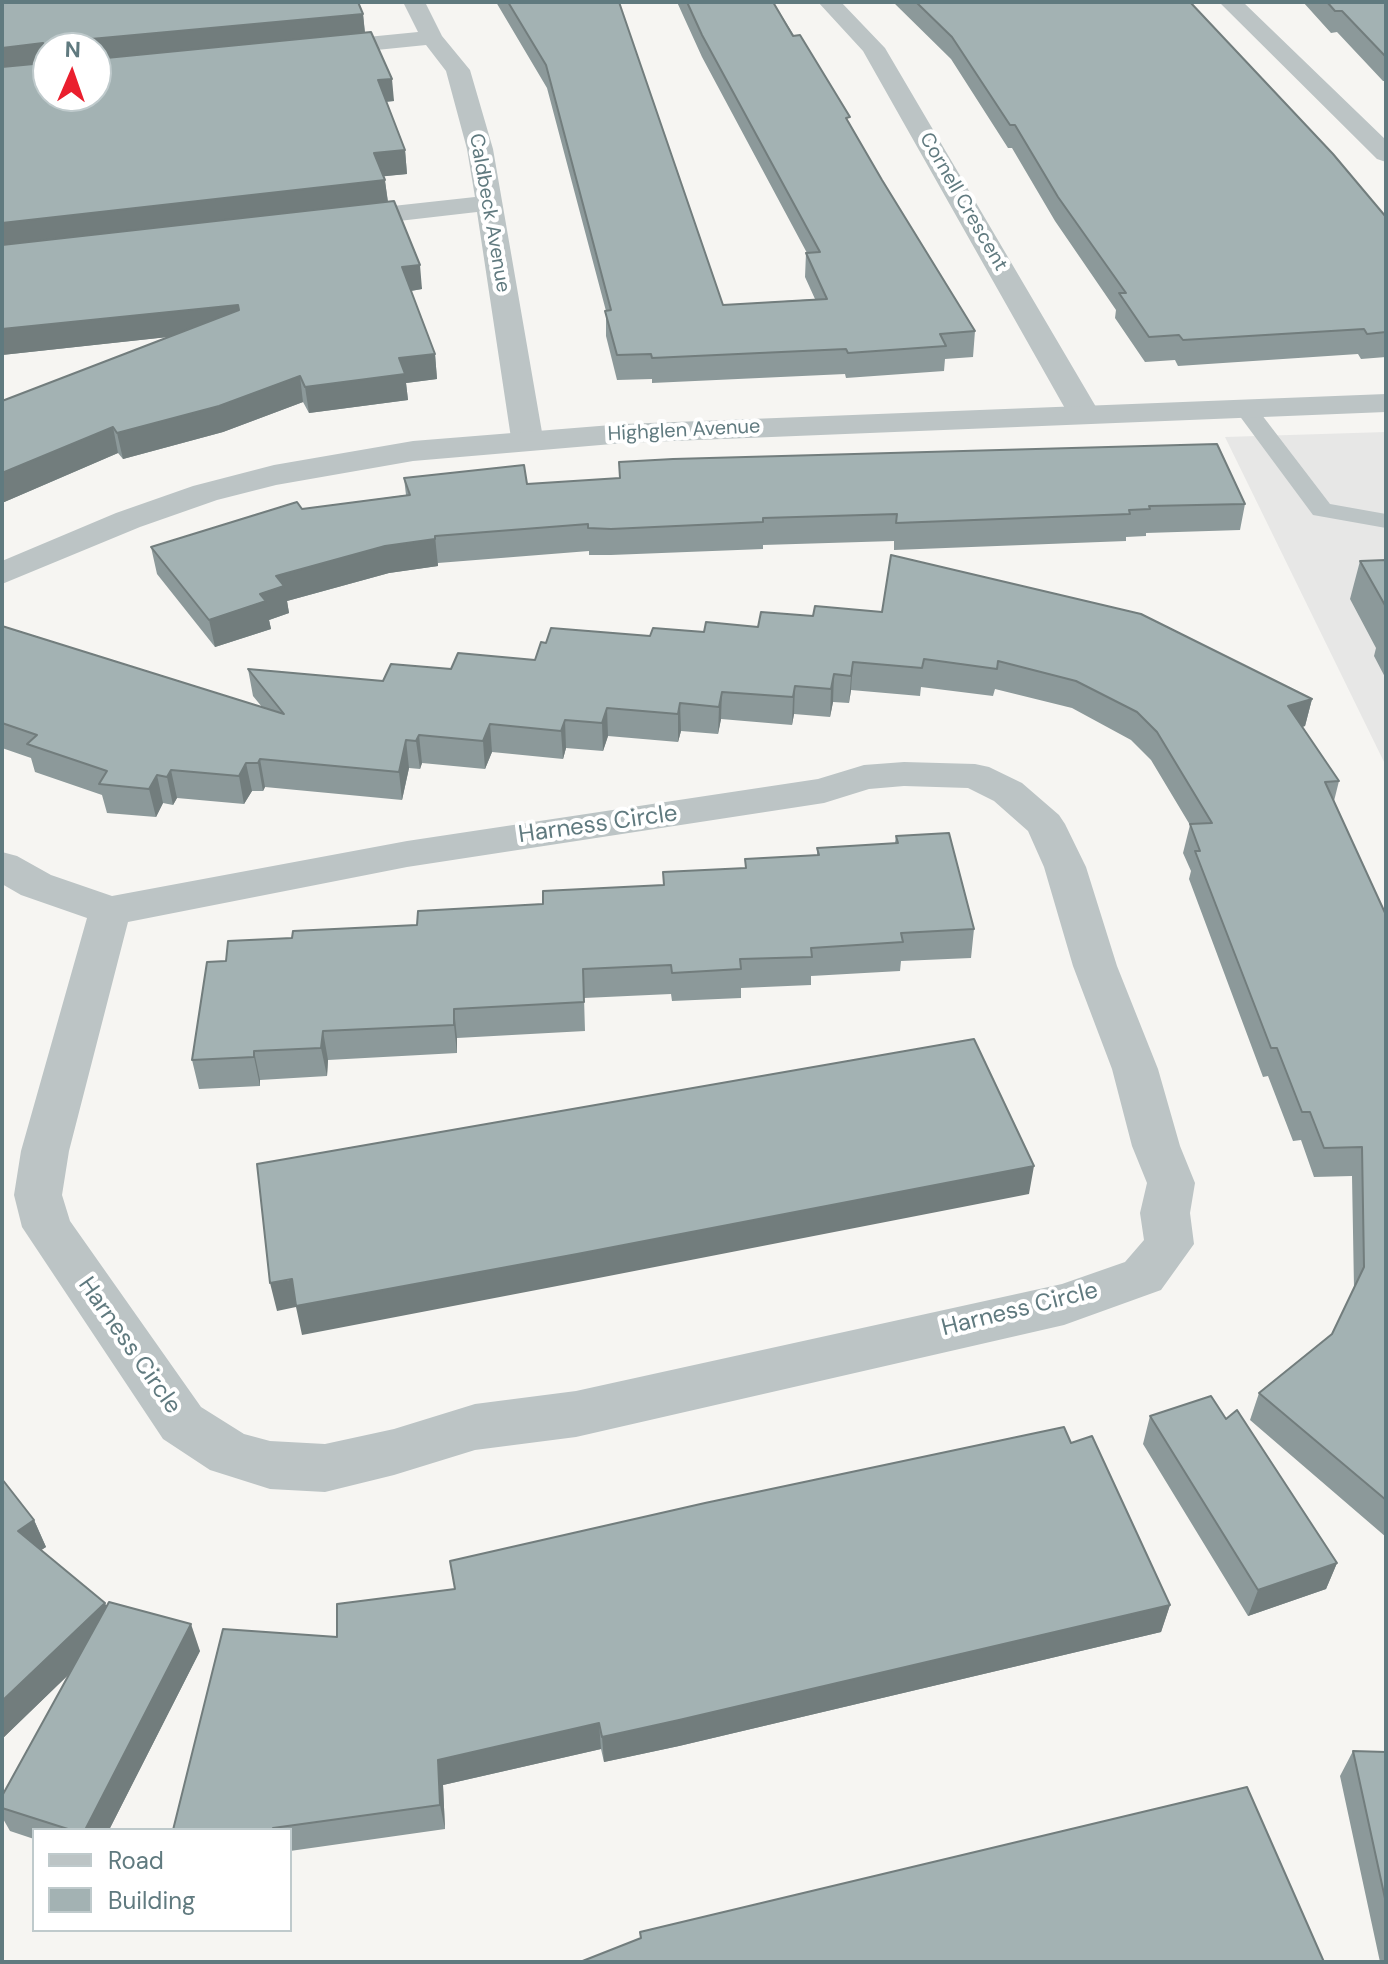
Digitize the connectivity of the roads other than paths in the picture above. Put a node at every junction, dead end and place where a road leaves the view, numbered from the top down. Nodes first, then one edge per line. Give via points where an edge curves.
1 (414, 2) edge
2 (829, 2) edge
3 (1230, 2) edge
4 (432, 38) junction
5 (295, 51) edge
6 (1386, 154) edge
7 (488, 203) junction
8 (317, 223) edge
9 (1386, 403) edge
10 (1244, 407) junction
11 (1083, 412) junction
12 (527, 438) junction
13 (1386, 521) edge
14 (2, 574) edge
15 (2, 866) edge
16 (110, 911) junction

1 - 4 street, Caldbeck Avenue
2 - 11 street, Cornell Crescent via 873,48
3 - 6 street
4 - 5 street
4 - 7 street, Caldbeck Avenue via 458,70 480,149
7 - 8 street
7 - 12 street, Caldbeck Avenue
9 - 10 street, Highglen Avenue
10 - 11 street, Highglen Avenue
10 - 13 lane via 1322,510
11 - 12 street, Highglen Avenue
12 - 14 street, Highglen Avenue via 399,454 206,493 118,523
15 - 16 street via 36,885
16 - 16 street, Harness Circle via 45,1151 38,1195 47,1227 182,1423 229,1453 270,1465 325,1468 475,1427 576,1414 1064,1304 1143,1276 1169,1244 1165,1213 1171,1183 1065,867 1045,824 1008,792 975,776 864,777 824,791 407,854

